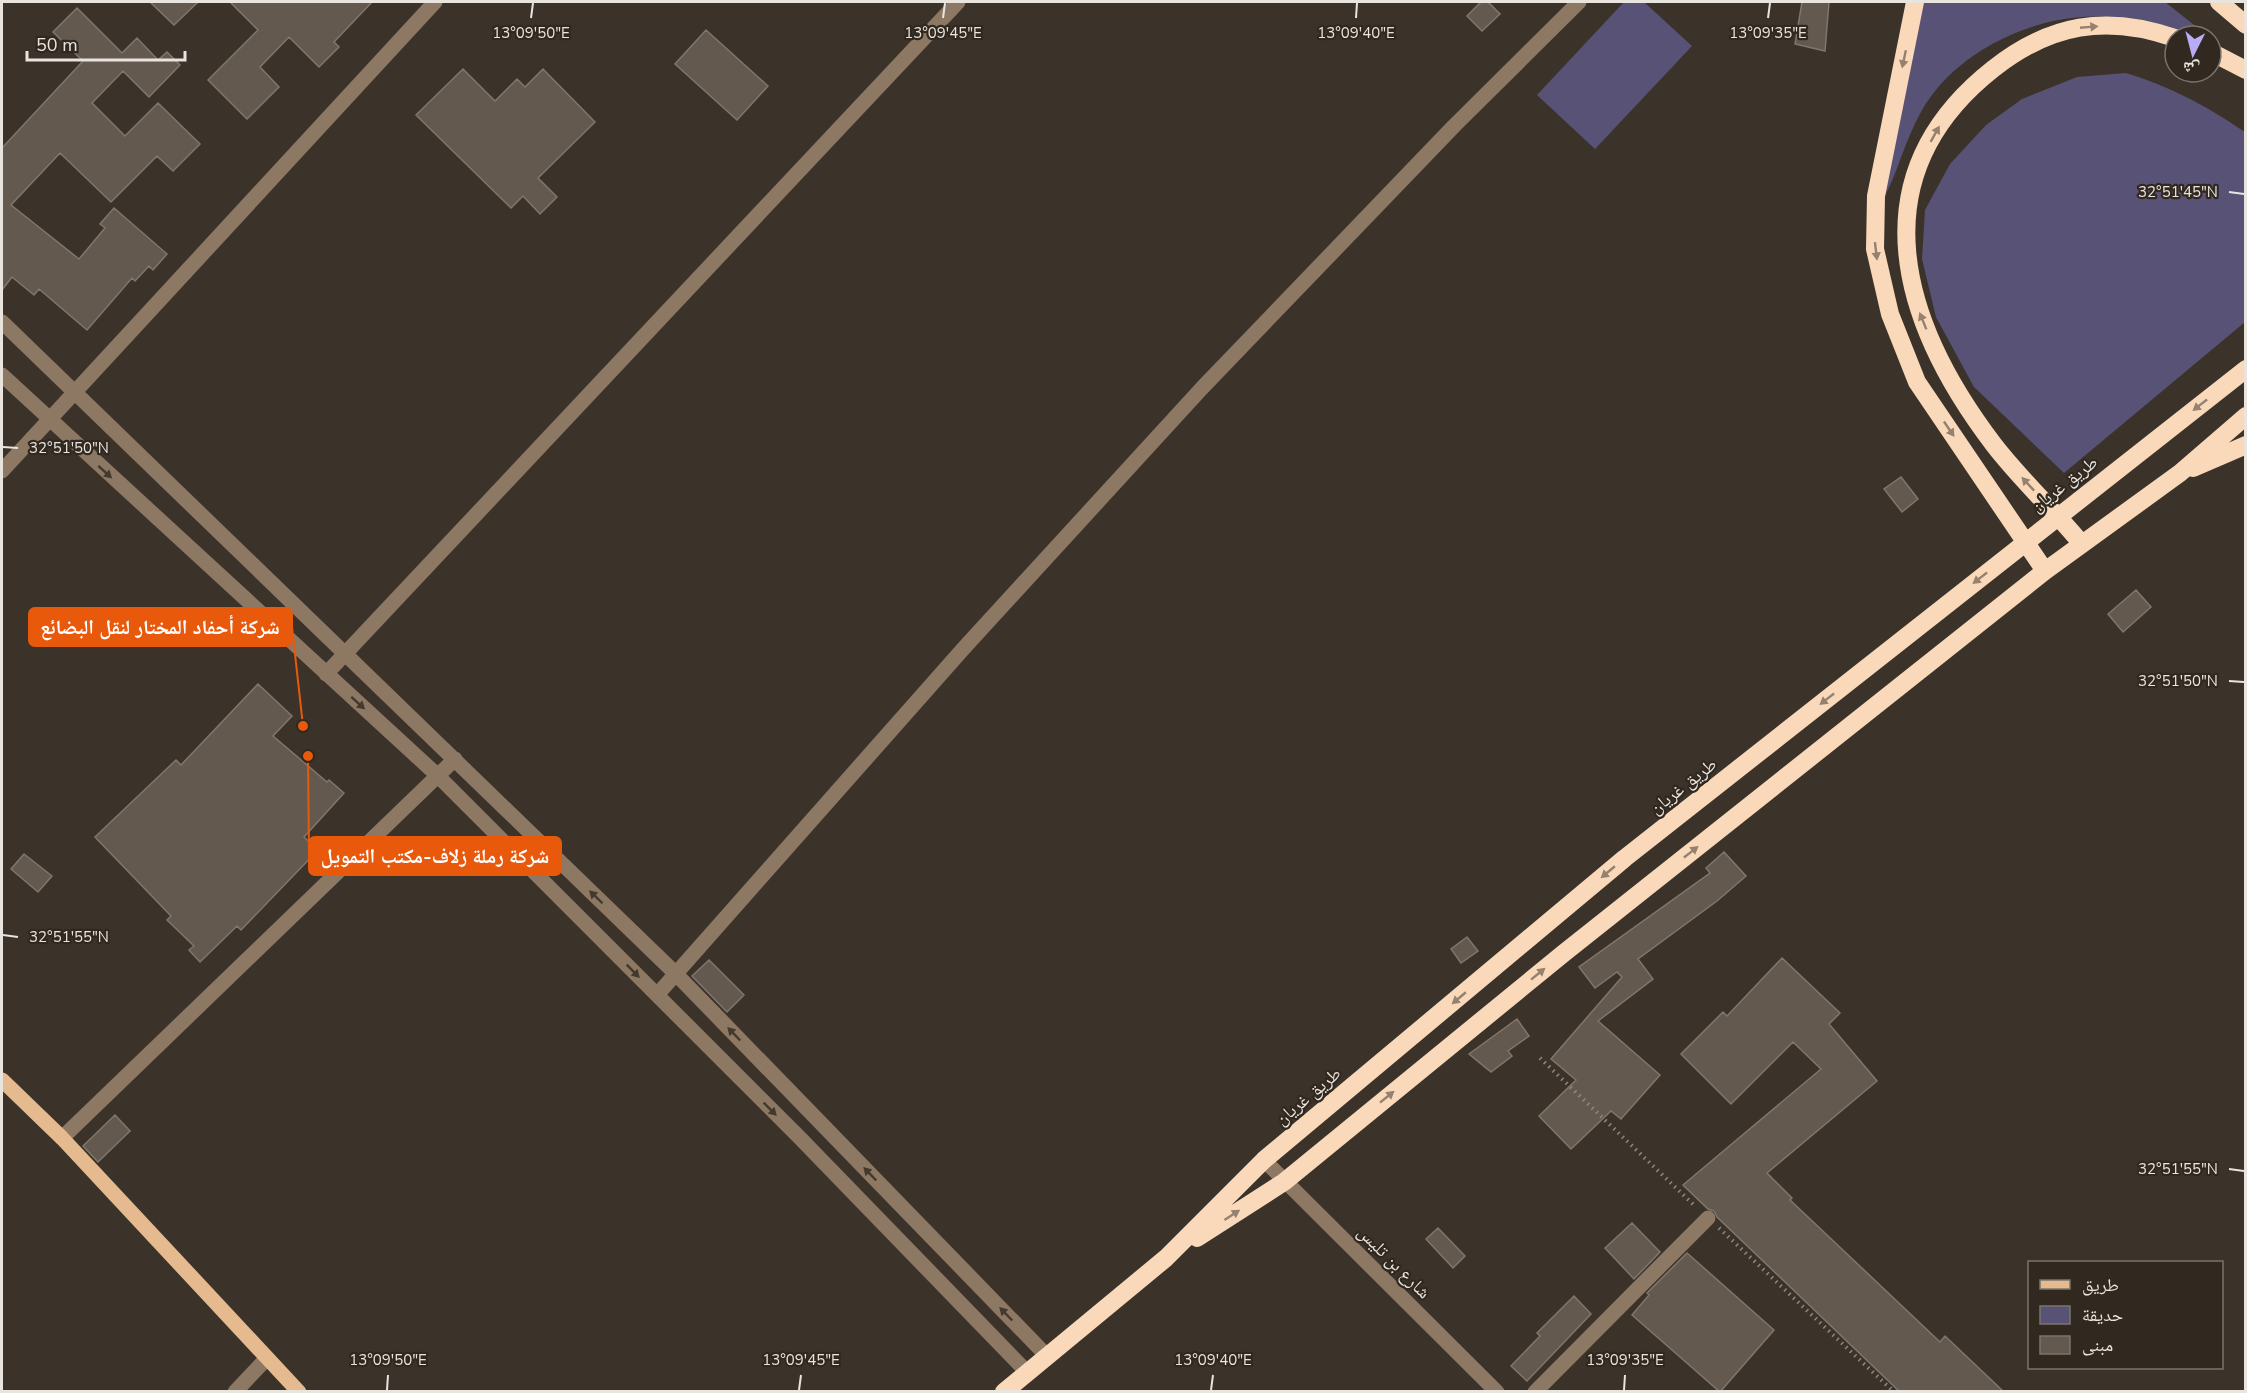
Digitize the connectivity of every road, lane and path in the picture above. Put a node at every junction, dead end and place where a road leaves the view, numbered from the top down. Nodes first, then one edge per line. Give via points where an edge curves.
1 (435, 2) edge
2 (958, 2) edge
3 (1579, 2) edge
4 (1916, 2) edge
5 (2219, 2) edge
6 (2246, 25) edge
7 (2163, 35) edge
8 (2223, 58) edge
9 (2246, 70) edge
10 (2, 322) edge
11 (2246, 369) edge
12 (2, 375) edge
13 (75, 393) junction
14 (2246, 416) edge
15 (50, 422) junction
16 (2246, 445) edge
17 (2, 471) edge
18 (2180, 473) junction
19 (2058, 515) junction
20 (2026, 542) junction
21 (2081, 543) junction
22 (2045, 571) junction
23 (345, 652) junction
24 (326, 674) junction
25 (454, 759) junction
26 (437, 776) junction
27 (674, 972) junction
28 (657, 995) junction
29 (2, 1080) edge
30 (62, 1138) junction
31 (1264, 1160) junction
32 (1284, 1182) junction
33 (1708, 1218) dead end
34 (1166, 1258) junction
35 (1047, 1356) junction
36 (267, 1358) junction
37 (1027, 1372) junction
38 (235, 1392) edge
39 (299, 1392) edge
40 (1004, 1392) edge
41 (1497, 1392) edge
42 (1535, 1392) edge

1 - 13 street
2 - 23 street
3 - 27 street via 1202,388
4 -> 20 highway via 1876,196 1875,249 1890,314 1917,382
5 - 6 highway
19 -> 7 highway via 1993,444 1938,360 1913,294 1907,264 1907,212 1918,166 1935,132 1954,104 2011,55 2075,28 2121,24
8 - 9 highway
10 - 13 street
11 -> 19 highway, طريق غريان
12 - 15 street
13 - 15 street
13 - 23 street
14 - 18 highway, طريق غريان
15 - 17 street
15 -> 24 street
16 - 18 highway
18 - 21 highway, طريق غريان
19 - 20 highway, طريق غريان
19 - 21 highway
20 - 22 highway
20 -> 31 highway, طريق غريان via 1625,858
21 - 22 highway, طريق غريان
32 -> 22 highway, طريق غريان via 1564,953
23 - 24 street
23 - 25 street
24 -> 26 street
25 - 26 street
27 -> 25 street
26 -> 28 street
26 - 30 street
27 - 28 street
35 -> 27 street
28 -> 37 street
29 - 30 main road
30 - 36 main road
31 - 32 street, شارع بن تليس
31 - 34 highway, طريق غريان
34 -> 32 highway, طريق غريان
32 - 41 street, شارع بن تليس
33 - 42 street
34 - 35 highway, طريق غريان
35 - 37 highway, طريق غريان
36 - 38 street
36 - 39 main road
37 - 40 highway, طريق غريان

